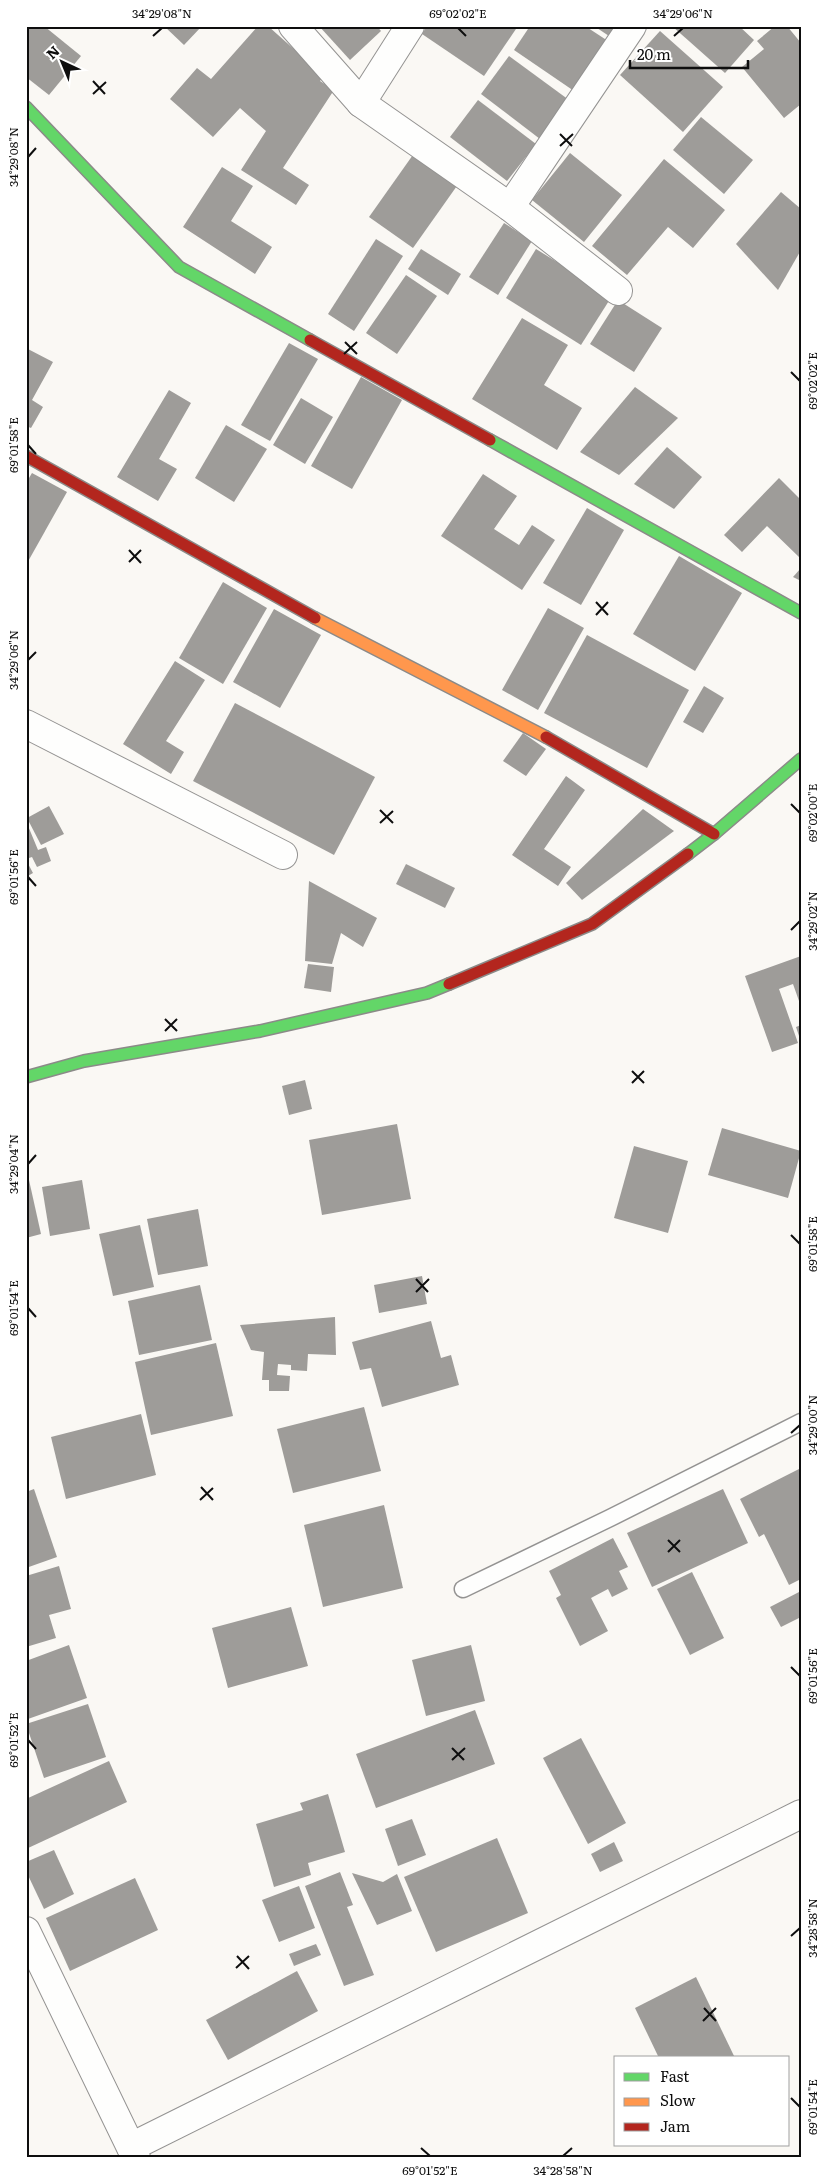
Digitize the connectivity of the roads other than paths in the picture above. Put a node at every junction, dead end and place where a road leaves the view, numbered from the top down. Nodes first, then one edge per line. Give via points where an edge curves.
1 (292, 26) edge
2 (410, 26) edge
3 (632, 26) edge
4 (361, 103) junction
5 (26, 107) edge
6 (510, 207) junction
7 (618, 291) dead end
8 (26, 456) edge
9 (801, 613) edge
10 (26, 724) edge
11 (801, 759) edge
12 (714, 834) junction
13 (284, 855) dead end
14 (26, 1077) edge
15 (801, 1422) edge
16 (463, 1589) dead end
17 (801, 1814) edge
18 (26, 1931) edge
19 (134, 2153) edge

1 - 4 street
2 - 4 street
3 - 6 street
4 - 6 street
5 - 9 street via 179,267
6 - 7 street
8 - 12 street via 327,625 567,748
10 - 13 street
11 - 12 street
12 - 14 street via 592,924 427,993 260,1031 84,1061
15 - 16 lane
17 - 19 street
18 - 19 street

